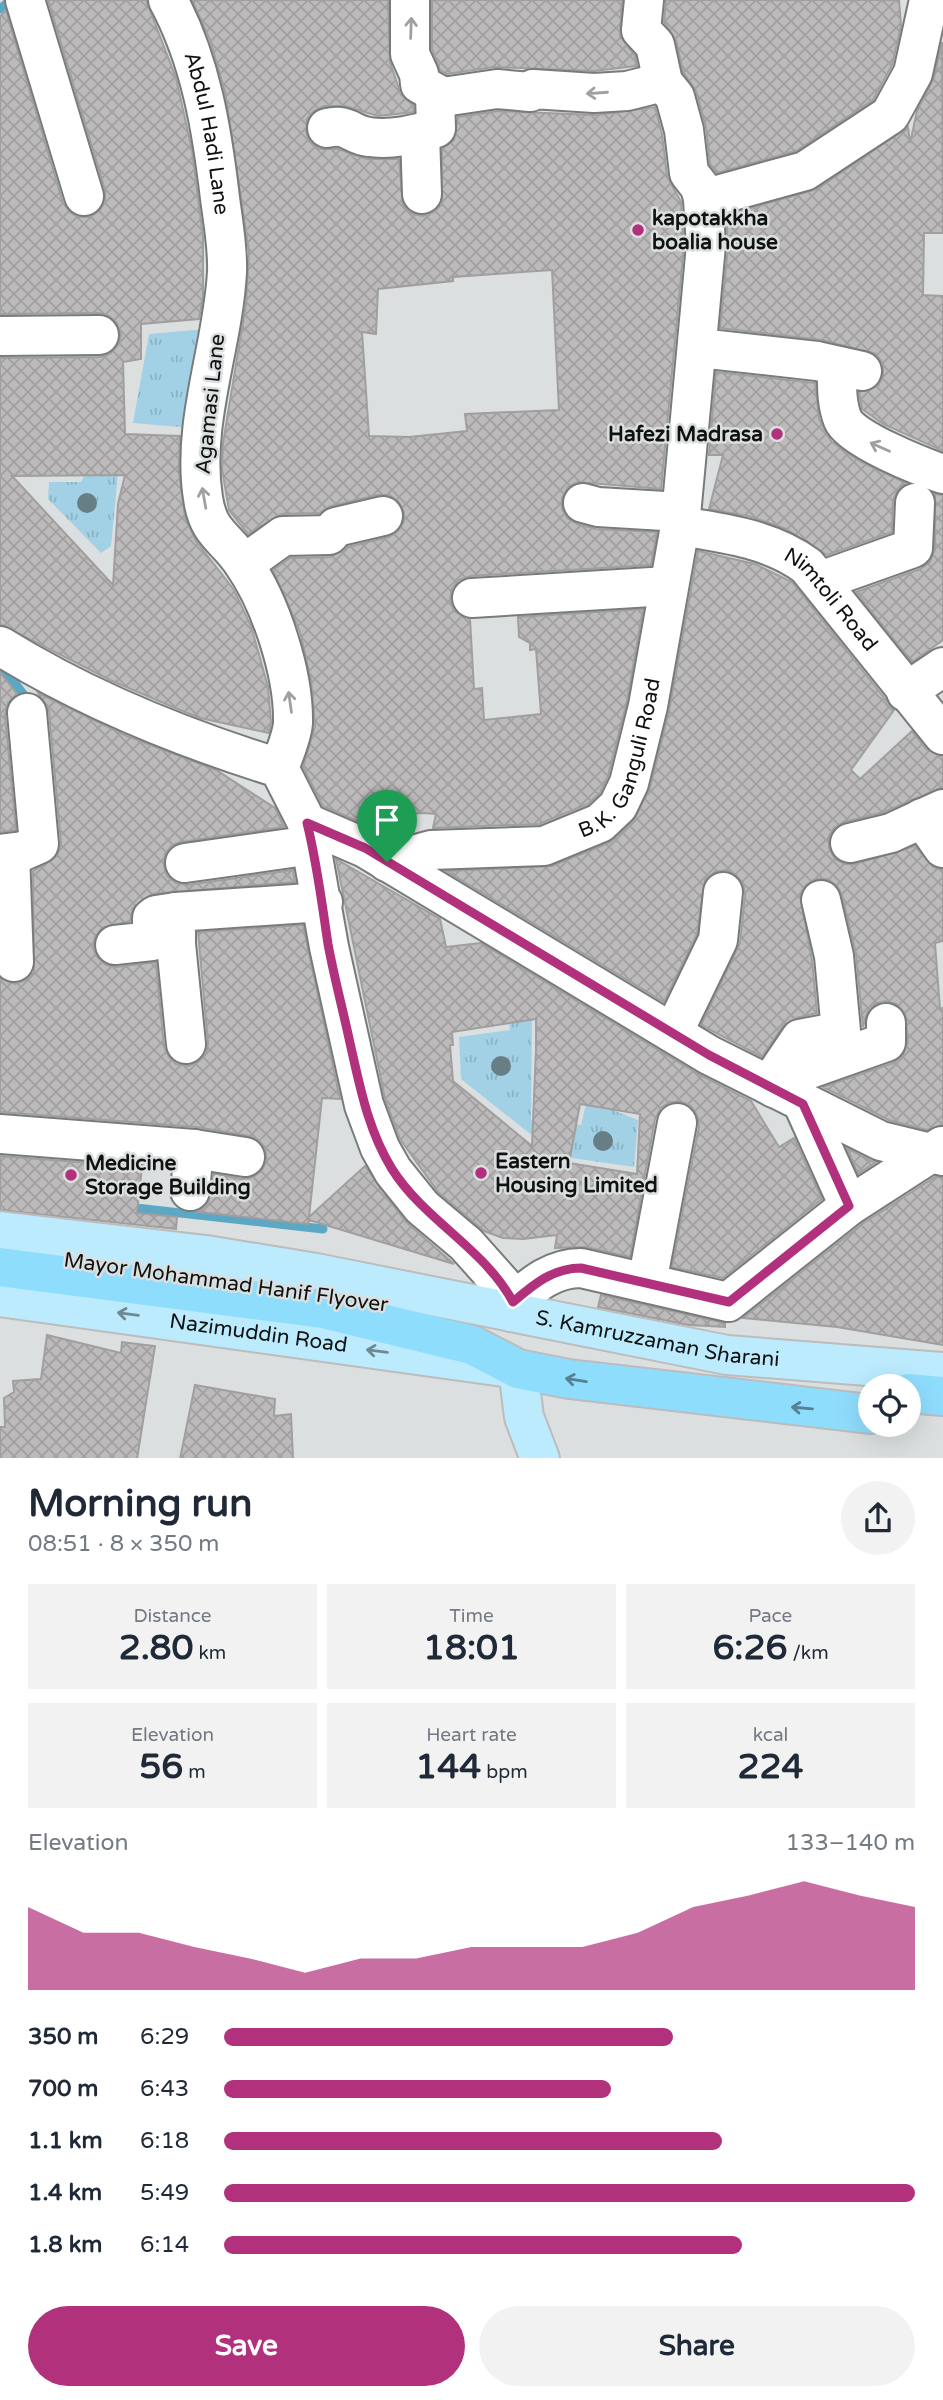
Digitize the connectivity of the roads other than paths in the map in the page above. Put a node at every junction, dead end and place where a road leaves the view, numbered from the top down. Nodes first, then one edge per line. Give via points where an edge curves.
1 (9, 0) edge
2 (24, 0) edge
3 (168, 0) edge
4 (410, 0) edge
5 (644, 0) edge
6 (0, 7) edge
7 (932, 21) edge
8 (663, 82) junction
9 (435, 95) junction
10 (327, 128) dead end
11 (420, 134) junction
12 (422, 194) dead end
13 (84, 196) dead end
14 (704, 204) junction
15 (227, 272) joint
16 (99, 335) dead end
17 (0, 336) edge
18 (699, 348) junction
19 (943, 474) edge
20 (583, 503) dead end
21 (915, 503) dead end
22 (383, 516) dead end
23 (681, 519) junction
24 (244, 564) junction
25 (820, 581) junction
26 (668, 586) junction
27 (472, 598) dead end
28 (0, 646) edge
29 (943, 667) edge
30 (930, 710) edge
31 (27, 713) dead end
32 (279, 768) junction
33 (936, 825) edge
34 (310, 834) junction
35 (850, 843) dead end
36 (5, 853) edge
37 (387, 862) junction
38 (184, 863) dead end
39 (723, 892) dead end
40 (821, 900) dead end
41 (323, 902) junction
42 (14, 962) dead end
43 (886, 1023) dead end
44 (673, 1033) junction
45 (186, 1044) dead end
46 (782, 1092) junction
47 (677, 1123) dead end
48 (0, 1134) edge
49 (194, 1149) junction
50 (937, 1152) edge
51 (245, 1157) dead end
52 (190, 1191) dead end
53 (849, 1206) junction
54 (0, 1231) edge
55 (0, 1250) edge
56 (0, 1267) edge
57 (647, 1283) junction
58 (0, 1297) edge
59 (731, 1304) junction
60 (494, 1321) junction
61 (727, 1354) junction
62 (524, 1357) junction
63 (943, 1372) edge
64 (858, 1388) edge
65 (921, 1394) edge
66 (943, 1396) edge
67 (858, 1413) edge
68 (524, 1417) junction
69 (921, 1419) edge
70 (943, 1421) edge
71 (516, 1458) edge
72 (540, 1458) edge

1 - 6 street
2 - 13 street
3 - 15 street, Abdul Hadi Lane via 184,30 210,122
9 -> 4 street via 420,84 410,54
5 - 8 street via 640,30 655,45
7 - 14 street via 913,73 890,116 805,171
8 -> 9 street via 594,93 497,89
8 - 14 street via 675,97 689,173 700,187
9 - 11 street via 436,128
10 - 11 street via 343,125 367,137
11 - 12 street
14 - 18 street, B.K. Ganguli Road
24 -> 15 street, Agamasi Lane via 212,531 200,465
16 - 17 street
19 -> 18 street via 876,446 844,423 839,408 850,369
18 - 23 street, B.K. Ganguli Road
20 - 23 street, Nimtoli Road
21 - 25 street via 914,548
22 - 24 street via 336,527 329,535 283,536
23 - 25 street, Nimtoli Road via 794,556
23 - 26 street, B.K. Ganguli Road
32 -> 24 street, Agamasi Lane via 293,724 285,669 276,630
25 - 30 street, Nimtoli Road
26 - 27 street
26 - 37 street, B.K. Ganguli Road via 648,706 629,783 618,806 600,823 544,846 430,850
28 - 32 street via 119,708 221,750
29 - 30 street
31 - 36 street via 39,844
32 - 34 street
33 - 35 street
34 - 37 street via 365,848
34 - 38 street
34 - 41 street
36 - 42 street
37 - 44 street
39 - 44 street via 718,940
40 - 46 street via 834,956 841,1031 800,1039
41 - 45 street via 142,922 176,944
41 - 60 street via 364,1105 380,1148 422,1207 466,1244 507,1290
43 - 46 street via 886,1042 801,1072
44 - 46 street
46 - 50 street via 881,1140
46 - 53 street
47 - 57 street
48 - 49 street
49 - 51 street
49 - 52 street
50 - 53 street
53 - 59 street
54 - 60 main road, S. Kamruzzaman Sharani via 316,1273
55 - 60 highway, Mayor Mohammad Hanif Flyover via 334,1294
56 - 60 highway, Mayor Mohammad Hanif Flyover via 323,1309
57 - 59 street
57 - 60 street via 564,1268 541,1279
62 -> 58 main road, Nazimuddin Road
59 - 61 street via 735,1327
60 - 61 main road, S. Kamruzzaman Sharani
60 - 62 highway, Mayor Mohammad Hanif Flyover
61 - 63 main road, S. Kamruzzaman Sharani
62 - 64 highway via 588,1356
67 -> 62 highway via 637,1388
62 - 68 main road
65 - 66 highway
68 - 71 main road
68 - 72 main road
69 - 70 highway

